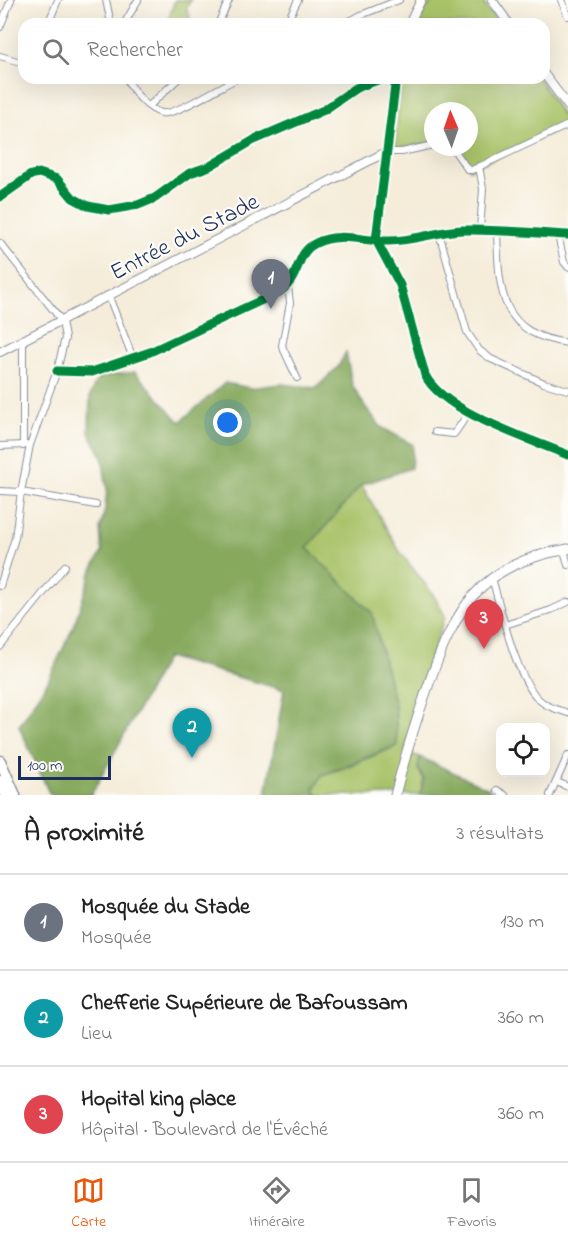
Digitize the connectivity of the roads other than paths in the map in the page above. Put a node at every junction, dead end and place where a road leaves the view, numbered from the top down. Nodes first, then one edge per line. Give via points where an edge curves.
1 (11, 0) edge
2 (58, 0) edge
3 (106, 0) edge
4 (138, 0) edge
5 (229, 0) edge
6 (298, 0) edge
7 (399, 0) edge
8 (421, 0) edge
9 (492, 0) edge
10 (561, 0) edge
11 (568, 16) edge
12 (50, 18) edge
13 (110, 18) edge
14 (128, 18) edge
15 (221, 18) edge
16 (289, 18) edge
17 (355, 18) edge
18 (412, 18) edge
19 (505, 18) edge
20 (0, 27) edge
21 (0, 56) edge
22 (18, 61) edge
23 (550, 82) edge
24 (130, 84) edge
25 (173, 84) edge
26 (226, 84) edge
27 (367, 84) edge
28 (395, 84) edge
29 (149, 106) junction
30 (568, 106) edge
31 (568, 125) edge
32 (424, 147) edge
33 (386, 152) junction
34 (458, 156) edge
35 (479, 166) junction
36 (0, 197) edge
37 (480, 230) junction
38 (497, 231) junction
39 (439, 233) junction
40 (558, 235) junction
41 (568, 235) edge
42 (376, 240) junction
43 (0, 243) edge
44 (568, 267) edge
45 (288, 286) junction
46 (109, 297) junction
47 (62, 321) junction
48 (23, 341) junction
49 (568, 343) edge
50 (0, 352) edge
51 (133, 358) junction
52 (57, 371) junction
53 (297, 378) dead end
54 (568, 390) edge
55 (468, 414) junction
56 (435, 432) dead end
57 (27, 445) junction
58 (0, 446) edge
59 (568, 455) edge
60 (0, 491) edge
61 (21, 492) junction
62 (96, 505) dead end
63 (566, 549) edge
64 (568, 565) edge
65 (65, 566) dead end
66 (492, 578) junction
67 (0, 586) edge
68 (568, 602) edge
69 (505, 625) junction
70 (0, 647) edge
71 (568, 713) edge
72 (568, 755) edge
73 (0, 760) edge
74 (557, 782) junction
75 (568, 787) edge
76 (6, 790) edge
77 (497, 790) dead end
78 (395, 795) edge
79 (505, 795) edge
80 (550, 795) edge

1 - 20 street
2 - 12 street
3 - 13 street
4 - 14 street
5 - 15 street
6 - 16 street
7 - 17 street
8 - 18 street
9 - 19 street
10 - 11 street
21 - 22 street
23 - 30 street
24 - 29 street
25 - 29 street
26 - 29 street via 169,114
27 - 36 street via 324,110 190,173 138,205 109,210 88,206 73,198 57,179 39,173
28 - 33 street
31 - 35 street
32 - 33 street
33 - 42 street
33 - 46 street, Entrée du Stade
34 - 35 street via 468,170
35 - 37 street via 483,189
37 - 38 street
37 - 39 street
38 - 40 street
38 - 49 street via 500,283 513,318 533,333
39 - 42 street
39 - 54 street via 467,332 479,350 544,383
40 - 41 street
40 - 44 street
42 - 45 street via 333,237 314,244 303,254
42 - 55 street via 400,285 428,379
43 - 47 street
45 - 51 street
45 - 53 street via 290,303 282,346
46 - 47 street, Entrée du Stade
46 - 51 street
47 - 48 street, Entrée du Stade
47 - 52 street via 65,338
48 - 50 street, Entrée du Stade
48 - 57 street
51 - 52 street via 92,372
52 - 57 street
55 - 56 street via 454,434
55 - 59 street
57 - 58 street
57 - 61 street
60 - 61 street
61 - 62 street
61 - 67 street via 13,549
63 - 64 street
63 - 66 main road via 518,563
65 - 70 street
66 - 69 street
66 - 78 main road via 468,600 447,636
68 - 69 street
69 - 71 street via 526,684 542,702
72 - 74 street
73 - 76 highway
74 - 75 street
74 - 80 street
77 - 79 street

